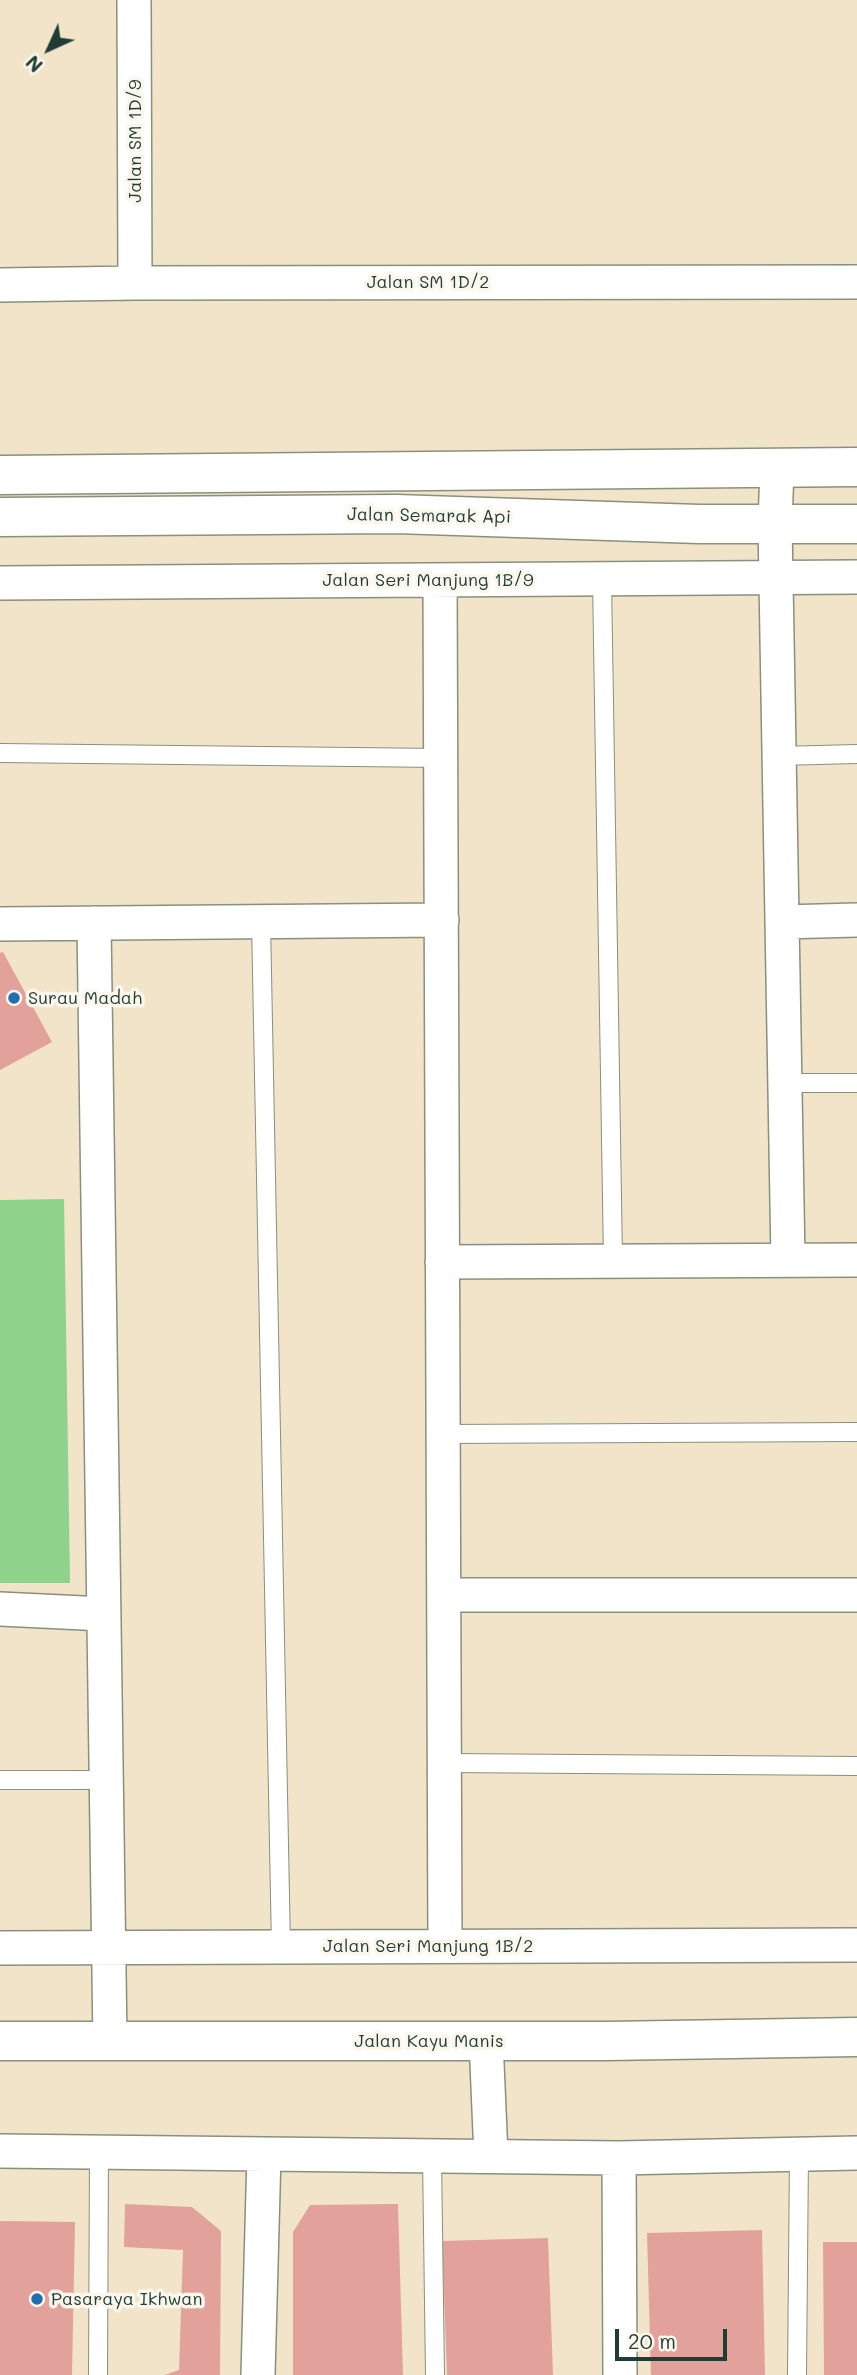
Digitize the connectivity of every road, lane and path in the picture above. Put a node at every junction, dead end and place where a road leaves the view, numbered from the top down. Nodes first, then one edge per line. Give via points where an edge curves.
1 (134, 0) edge
2 (857, 282) edge
3 (135, 283) junction
4 (0, 285) edge
5 (857, 467) edge
6 (777, 468) junction
7 (0, 475) edge
8 (0, 517) edge
9 (775, 524) junction
10 (857, 524) edge
11 (857, 577) edge
12 (776, 578) junction
13 (602, 579) junction
14 (440, 580) junction
15 (0, 583) edge
16 (0, 753) edge
17 (857, 754) edge
18 (779, 756) junction
19 (441, 758) junction
20 (442, 920) junction
21 (857, 920) edge
22 (261, 921) junction
23 (782, 922) junction
24 (94, 923) junction
25 (0, 924) edge
26 (785, 1083) junction
27 (857, 1083) edge
28 (788, 1260) junction
29 (857, 1260) edge
30 (613, 1261) junction
31 (442, 1262) junction
32 (857, 1432) edge
33 (443, 1434) junction
34 (444, 1595) junction
35 (857, 1595) edge
36 (0, 1609) edge
37 (104, 1614) junction
38 (444, 1763) junction
39 (857, 1766) edge
40 (0, 1780) edge
41 (106, 1780) junction
42 (857, 1945) edge
43 (445, 1946) junction
44 (108, 1947) junction
45 (281, 1947) junction
46 (0, 1948) edge
47 (857, 2037) edge
48 (486, 2040) junction
49 (0, 2041) edge
50 (110, 2041) junction
51 (0, 2151) edge
52 (99, 2152) junction
53 (857, 2153) edge
54 (264, 2154) junction
55 (799, 2154) junction
56 (432, 2156) junction
57 (491, 2156) junction
58 (619, 2158) junction
59 (98, 2375) edge
60 (258, 2375) edge
61 (435, 2375) edge
62 (620, 2375) edge
63 (797, 2375) edge

1 - 3 street, Jalan SM 1D/9
2 - 3 street, Jalan SM 1D/2
3 - 4 street, Jalan SM 1D/2
5 - 6 street
6 - 7 street
6 - 9 street
8 - 9 street, Jalan Semarak Api via 396,514
9 - 10 street, Jalan Semarak Api
9 - 12 street
11 - 12 street, Jalan Seri Manjung 1B/9
12 - 13 street, Jalan Seri Manjung 1B/9
12 - 18 street
13 - 14 street, Jalan Seri Manjung 1B/9
13 - 30 lane
14 - 15 street, Jalan Seri Manjung 1B/9
14 - 19 street
16 - 19 lane
17 - 18 lane
18 - 23 street
19 - 20 street
20 - 22 street
20 - 31 street
21 - 23 street
22 - 24 street
22 - 45 lane
23 - 26 street
24 - 25 street
24 - 37 street
26 - 27 lane
26 - 28 street
28 - 29 street
28 - 30 street
30 - 31 street
31 - 33 street
32 - 33 lane
33 - 34 street
34 - 35 street
34 - 38 street
36 - 37 street
37 - 41 street
38 - 39 lane
38 - 43 street
40 - 41 lane
41 - 44 street
42 - 43 street, Jalan Seri Manjung 1B/2
43 - 45 street, Jalan Seri Manjung 1B/2
44 - 45 street, Jalan Seri Manjung 1B/2
44 - 46 street, Jalan Seri Manjung 1B/2
44 - 50 street
47 - 48 street, Jalan Kayu Manis
48 - 50 street, Jalan Kayu Manis
48 - 57 street
49 - 50 street, Jalan Kayu Manis
51 - 52 street
52 - 54 street
52 - 59 lane
53 - 55 street
54 - 56 street
54 - 60 street
55 - 58 street
55 - 63 lane
56 - 57 street
56 - 61 lane
57 - 58 street
58 - 62 street

